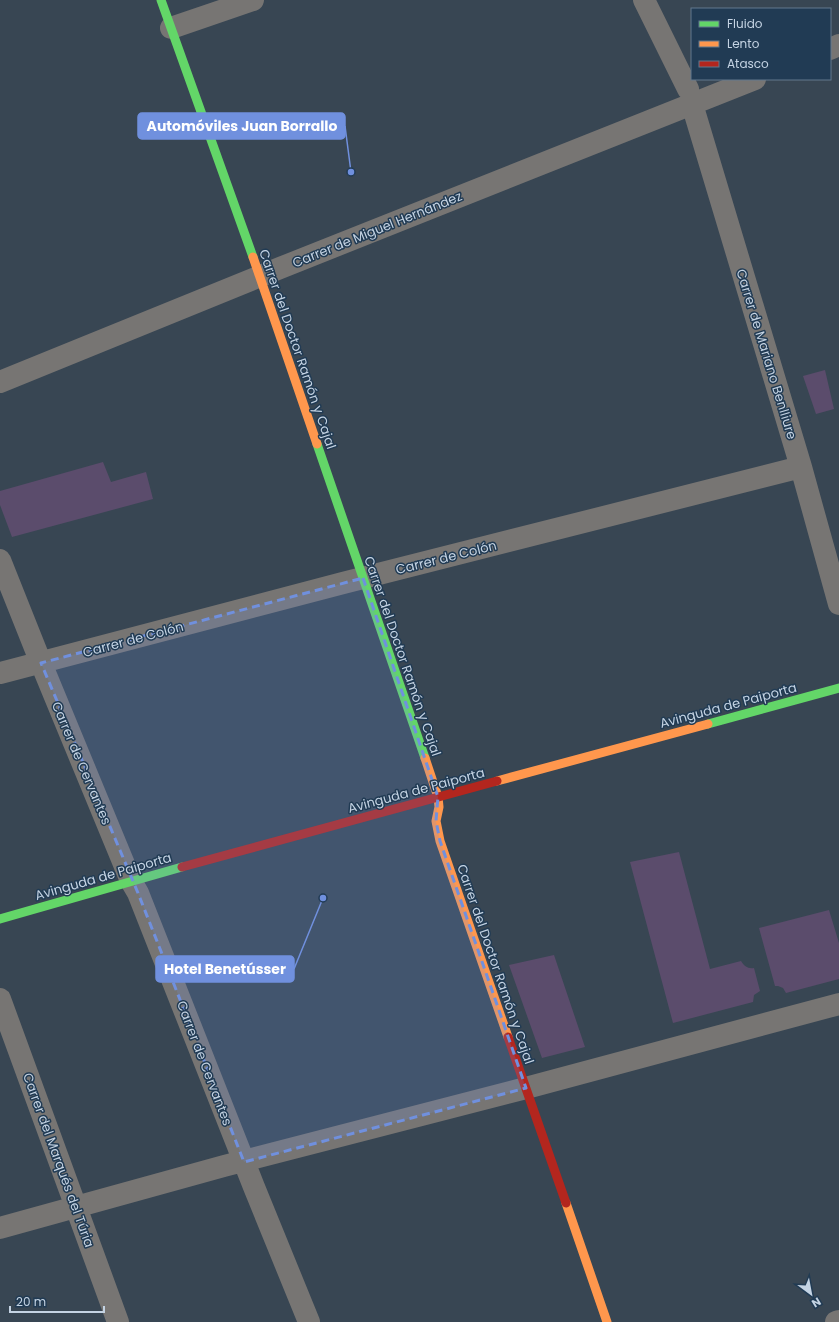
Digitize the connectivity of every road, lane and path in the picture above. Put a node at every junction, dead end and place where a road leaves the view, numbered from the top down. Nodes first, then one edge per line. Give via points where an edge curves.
1 (162, 0) edge
2 (253, 0) edge
3 (644, 0) edge
4 (171, 28) junction
5 (751, 80) edge
6 (690, 96) junction
7 (260, 276) junction
8 (0, 382) edge
9 (801, 467) junction
10 (0, 560) edge
11 (363, 578) junction
12 (839, 604) edge
13 (41, 663) junction
14 (0, 673) edge
15 (839, 688) edge
16 (438, 797) junction
17 (132, 881) junction
18 (0, 919) edge
19 (0, 999) edge
20 (839, 1004) edge
21 (526, 1088) junction
22 (244, 1162) junction
23 (77, 1208) junction
24 (0, 1228) edge
25 (118, 1322) edge
26 (309, 1322) edge
27 (607, 1322) edge

1 - 4 street, Carrer del Doctor Ramón y Cajal
2 - 4 street
3 - 6 street, Carrer de Mariano Benlliure
4 - 7 street, Carrer del Doctor Ramón y Cajal
5 - 6 street, Carrer de Miguel Hernández
6 - 7 street, Carrer de Miguel Hernández
6 - 9 street, Carrer de Mariano Benlliure
7 - 8 street, Carrer de Miguel Hernández
7 - 11 street, Carrer del Doctor Ramón y Cajal
9 - 11 street, Carrer de Colón
9 - 12 street, Carrer de Mariano Benlliure
10 - 13 street, Carrer de Cervantes
11 - 13 street, Carrer de Colón
11 - 16 street, Carrer del Doctor Ramón y Cajal
13 - 14 street, Carrer de Colón
13 - 17 street, Carrer de Cervantes
15 - 16 street, Avinguda de Paiporta
16 - 17 street, Avinguda de Paiporta
16 - 21 street, Carrer del Doctor Ramón y Cajal via 436,821 440,841
17 - 18 street, Avinguda de Paiporta
17 - 22 street, Carrer de Cervantes
19 - 23 street, Carrer del Marqués del Túria
20 - 21 street
21 - 22 street
21 - 27 street, Carrer del Doctor Ramón y Cajal
22 - 23 street
22 - 26 street, Carrer de Cervantes
23 - 24 street
23 - 25 street, Carrer del Marqués del Túria

